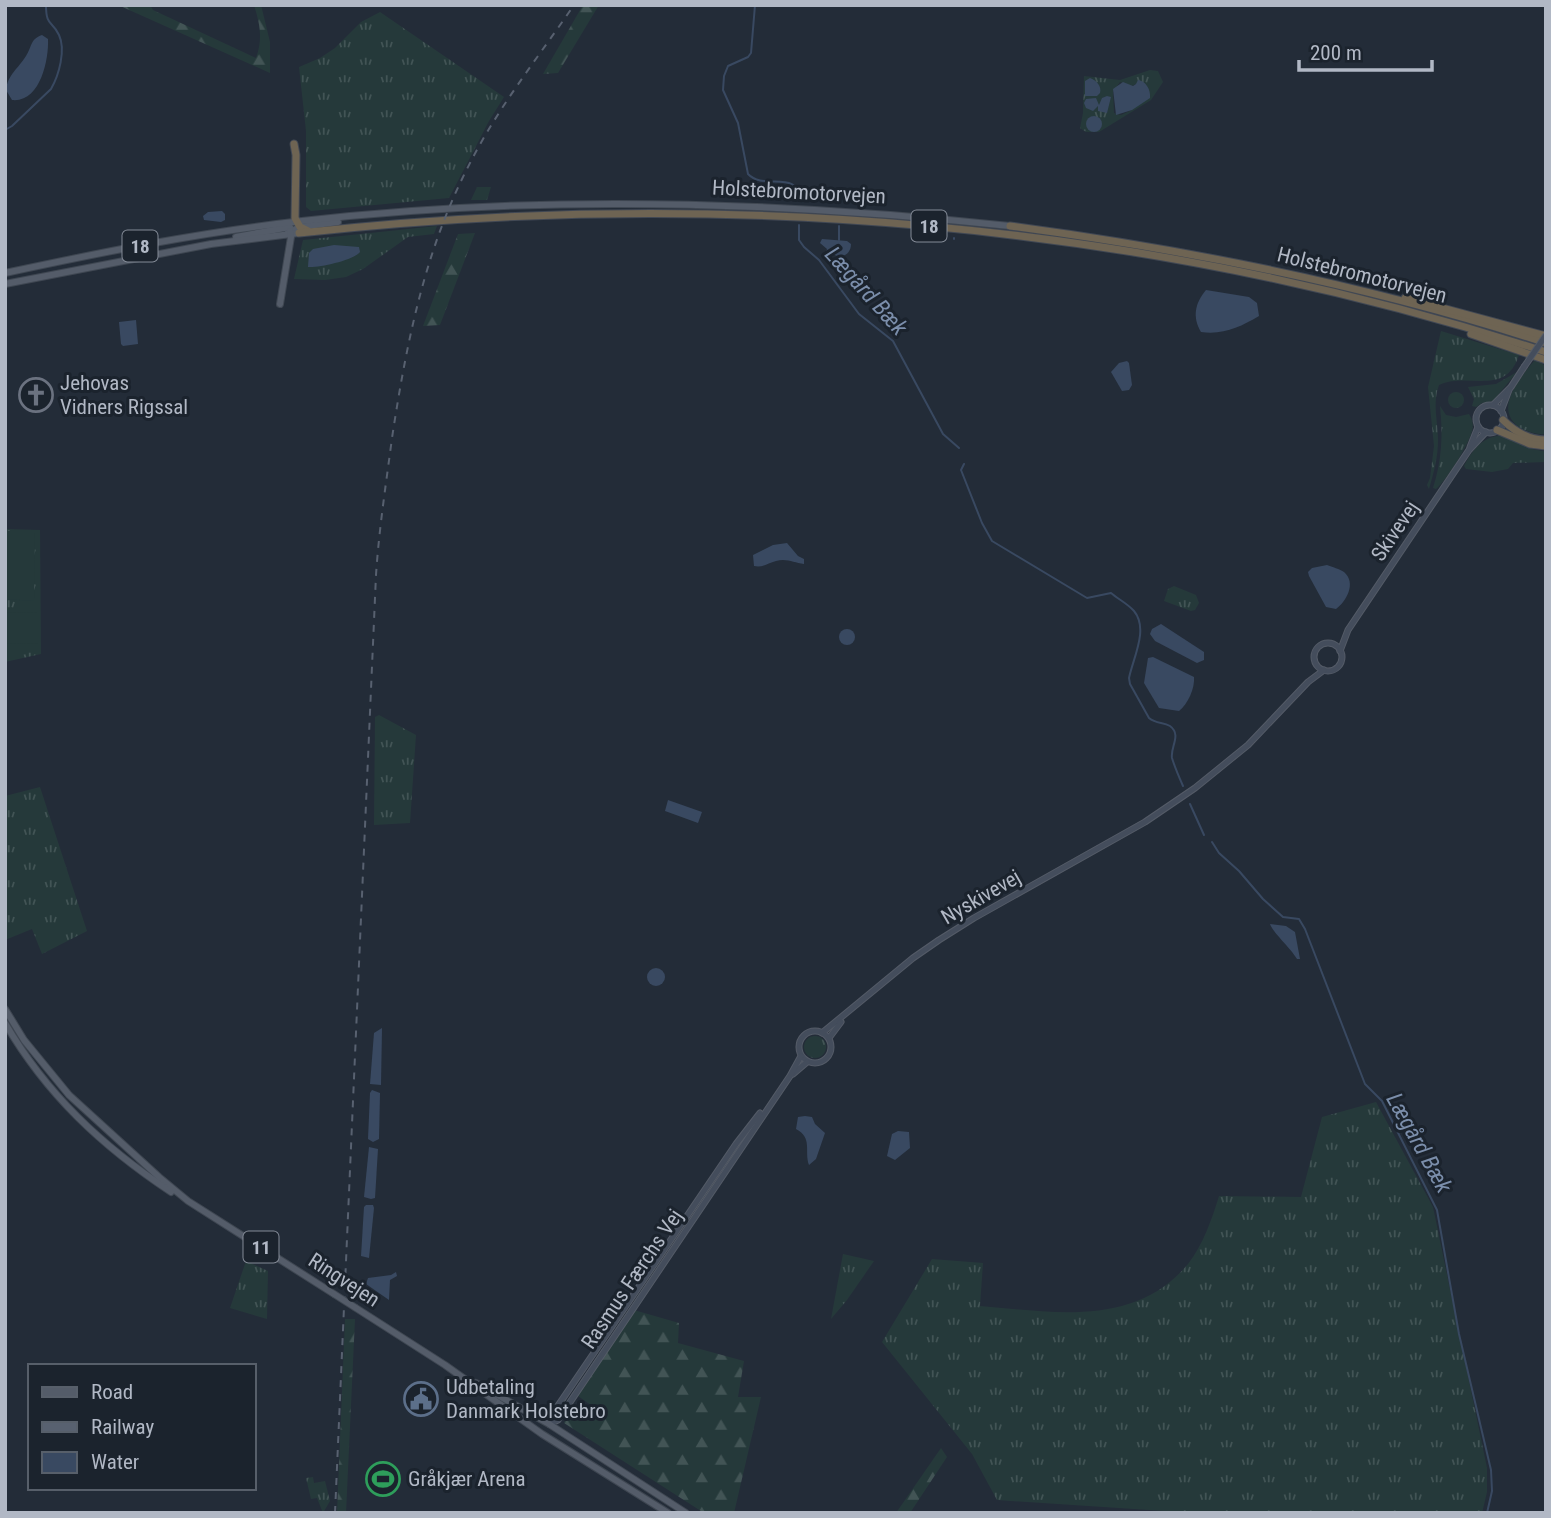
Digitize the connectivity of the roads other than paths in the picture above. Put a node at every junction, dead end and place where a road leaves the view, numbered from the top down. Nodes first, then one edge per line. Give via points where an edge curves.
1 (294, 144) dead end
2 (1010, 226) joint
3 (293, 228) junction
4 (5, 273) edge
5 (5, 284) edge
6 (1338, 285) junction
7 (280, 304) dead end
8 (1391, 307) junction
9 (1546, 335) edge
10 (1546, 343) edge
11 (1546, 352) edge
12 (1546, 360) edge
13 (1511, 387) junction
14 (1493, 405) junction
15 (1501, 411) junction
16 (1503, 420) junction
17 (1478, 427) junction
18 (1497, 430) junction
19 (1486, 432) junction
20 (1546, 440) edge
21 (1546, 446) edge
22 (1469, 450) junction
23 (1348, 630) junction
24 (1331, 644) junction
25 (1340, 651) junction
26 (1317, 664) junction
27 (1324, 670) junction
28 (1308, 682) junction
29 (5, 1009) edge
30 (845, 1016) junction
31 (5, 1023) edge
32 (822, 1032) junction
33 (829, 1038) junction
34 (801, 1056) junction
35 (807, 1062) junction
36 (790, 1076) junction
37 (188, 1201) junction
38 (445, 1365) junction
39 (549, 1424) junction
40 (668, 1513) edge
41 (686, 1513) edge

1 - 3 highway
2 - 3 main road, Holstebromotorvejen / 18 via 847,211 613,204 382,214
2 - 6 highway, Holstebromotorvejen / 18 via 1157,248
3 - 4 main road, 18 via 276,224
3 - 5 main road, 18
3 - 7 main road
3 - 8 highway, Holstebromotorvejen / 18 via 309,232 461,218 612,213 846,219 1084,244
6 - 9 highway via 1373,289
6 - 10 highway, Holstebromotorvejen / 18
8 - 11 highway, Holstebromotorvejen / 18
8 - 12 highway
9 - 13 main road, bridge
13 - 14 main road
13 - 15 main road
14 - 15 main road
14 - 17 main road via 1478,412
15 - 16 main road
16 - 18 main road
16 - 20 highway via 1521,434
17 - 19 main road
17 - 22 main road, Skivevej
18 - 19 main road
18 - 21 highway
19 - 22 main road, Skivevej
22 - 23 main road, Skivevej
23 - 24 main road, Skivevej
23 - 25 main road, Skivevej
24 - 25 main road
24 - 26 main road via 1317,650
25 - 27 main road via 1339,665
26 - 27 main road
26 - 28 main road
27 - 28 main road
28 - 30 main road, Nyskivevej via 1234,757 1195,788 1145,822 939,940
29 - 37 main road, Ringvejen / 11 via 50,1074 97,1123
30 - 32 main road, Nyskivevej
30 - 33 main road, Nyskivevej
31 - 37 main road, Ringvejen / 11 via 41,1077 96,1137
32 - 33 main road
32 - 34 main road via 804,1035 799,1045
33 - 35 main road via 832,1048 827,1059
34 - 35 main road
34 - 36 main road, Rasmus Færchs Vej
35 - 36 main road, Rasmus Færchs Vej
36 - 39 main road, Rasmus Færchs Vej via 729,1153
37 - 38 main road, Ringvejen / 11, bridge
38 - 39 main road, Ringvejen / 11
38 - 40 main road, Ringvejen / 11 via 542,1434
39 - 41 main road, Ringvejen / 11

